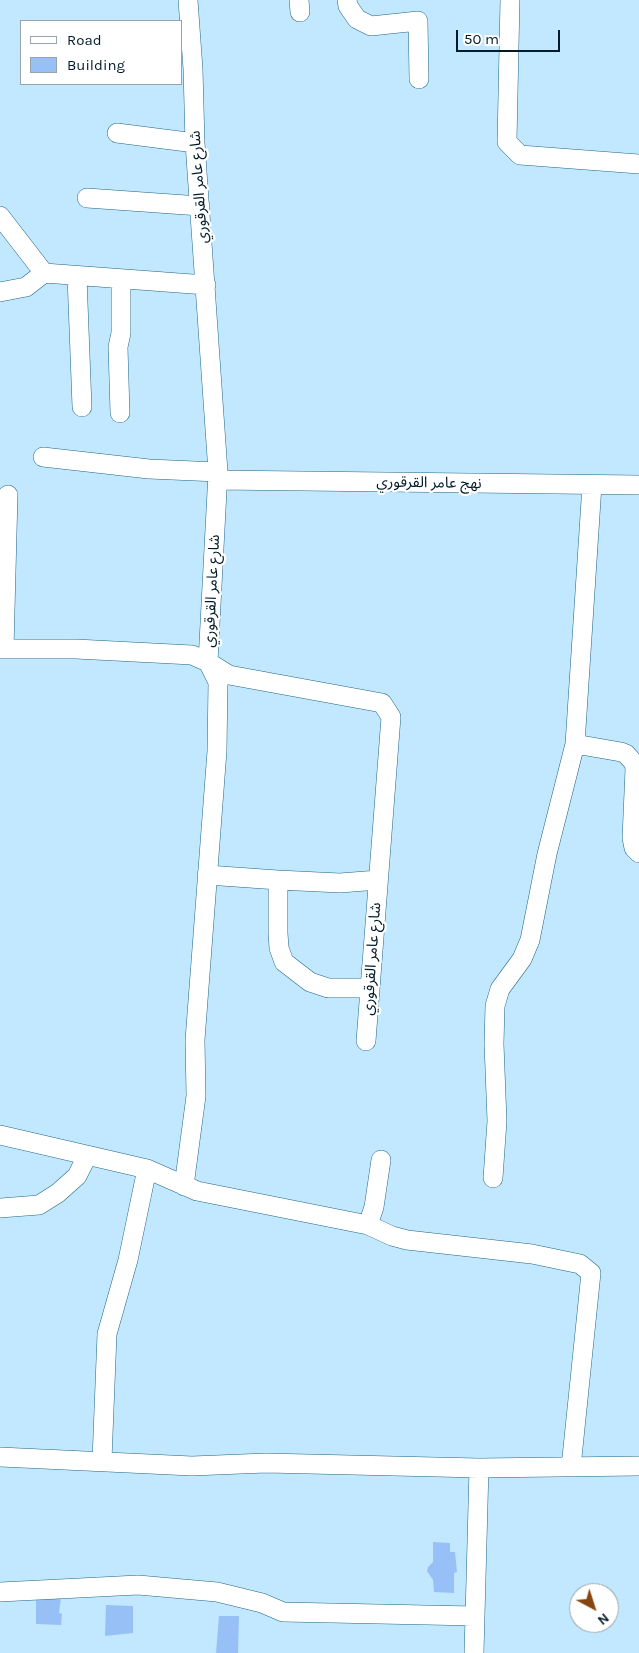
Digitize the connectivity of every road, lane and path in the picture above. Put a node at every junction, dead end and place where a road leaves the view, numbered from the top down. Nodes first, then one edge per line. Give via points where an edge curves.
1 (188, 0) edge
2 (347, 0) edge
3 (510, 0) edge
4 (418, 79) dead end
5 (117, 134) dead end
6 (195, 143) junction
7 (639, 164) edge
8 (87, 198) dead end
9 (200, 206) junction
10 (0, 216) edge
11 (44, 274) junction
12 (77, 276) junction
13 (121, 279) junction
14 (206, 285) junction
15 (0, 292) edge
16 (82, 407) dead end
17 (120, 413) dead end
18 (43, 457) dead end
19 (218, 476) junction
20 (592, 485) junction
21 (639, 485) edge
22 (8, 495) dead end
23 (2, 649) edge
24 (208, 662) junction
25 (575, 744) junction
26 (639, 853) edge
27 (207, 875) junction
28 (278, 880) junction
29 (378, 880) junction
30 (370, 988) junction
31 (366, 1041) dead end
32 (0, 1135) edge
33 (87, 1156) junction
34 (381, 1160) dead end
35 (148, 1169) junction
36 (493, 1178) dead end
37 (184, 1186) junction
38 (0, 1208) edge
39 (368, 1225) junction
40 (0, 1457) edge
41 (102, 1460) junction
42 (639, 1466) edge
43 (571, 1467) junction
44 (479, 1468) junction
45 (0, 1592) edge
46 (474, 1616) junction
47 (474, 1653) edge

1 - 6 street, شارع عامر القرقوري
2 - 4 street via 357,19 371,26 418,21
3 - 7 street via 508,142 520,155
5 - 6 street
6 - 9 street, شارع عامر القرقوري
8 - 9 street
9 - 14 street, شارع عامر القرقوري
10 - 11 street
11 - 12 street
11 - 15 street via 26,287
12 - 13 street
12 - 16 street
13 - 14 street
13 - 17 street
14 - 19 street, شارع عامر القرقوري
18 - 19 street, نهج عامر القرقوري
19 - 20 street, نهج عامر القرقوري
19 - 24 street, شارع عامر القرقوري
20 - 21 street, نهج عامر القرقوري
20 - 25 street
22 - 23 street
23 - 24 street via 192,655
24 - 27 street via 218,682 218,714
24 - 29 street, شارع عامر القرقوري via 229,675 382,703 392,717
25 - 26 street via 621,752 634,762 632,838
25 - 36 street via 547,854 530,940 522,959 500,989 495,1006 497,1121
27 - 28 street
27 - 37 street via 195,1040 196,1096
28 - 29 street via 340,883
28 - 30 street via 279,948 284,962 310,982 328,988
29 - 30 street, شارع عامر القرقوري
30 - 31 street, شارع عامر القرقوري
32 - 33 street
33 - 35 street
33 - 38 street via 77,1176 39,1205
34 - 39 street
35 - 37 street
35 - 41 street via 128,1260 107,1334
37 - 39 street
39 - 43 street via 407,1240 532,1254 580,1264 591,1273
40 - 41 street
41 - 44 street via 183,1466 266,1464
42 - 43 street
43 - 44 street
44 - 46 street
45 - 46 street via 138,1584 217,1592 262,1603 283,1612
46 - 47 street

